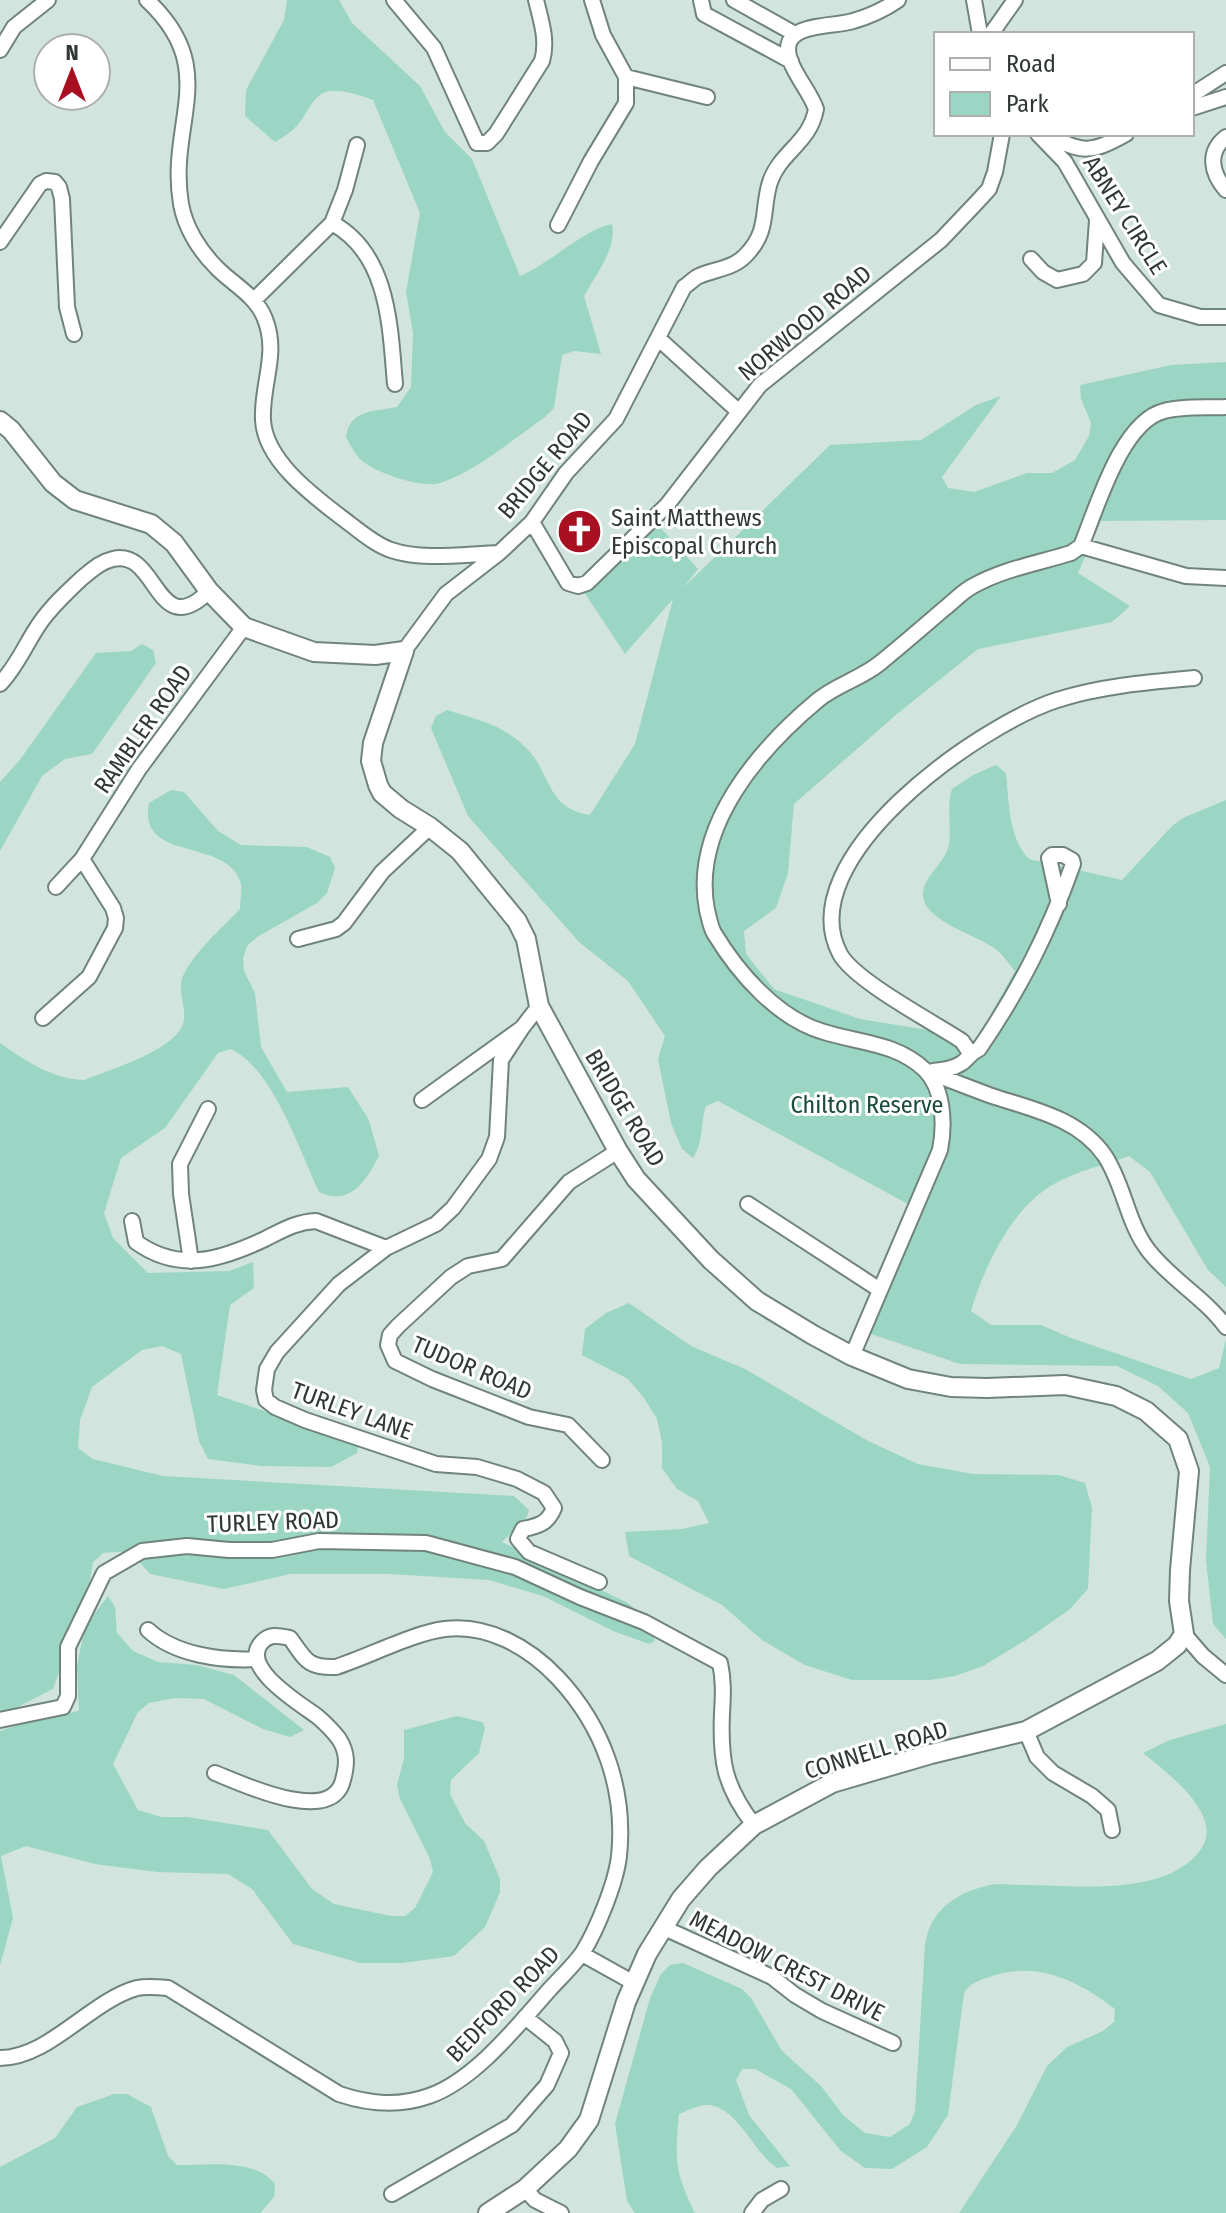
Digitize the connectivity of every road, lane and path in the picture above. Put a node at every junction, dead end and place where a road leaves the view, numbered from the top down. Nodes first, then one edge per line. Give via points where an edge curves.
1 (48, 0) edge
2 (147, 0) edge
3 (394, 0) edge
4 (536, 0) edge
5 (592, 0) edge
6 (701, 0) edge
7 (734, 0) edge
8 (898, 0) edge
9 (974, 0) edge
10 (1015, 0) edge
11 (980, 32) edge
12 (992, 32) edge
13 (795, 34) junction
14 (0, 50) edge
15 (791, 61) junction
16 (1226, 73) edge
17 (626, 77) junction
18 (1194, 94) edge
19 (707, 97) dead end
20 (1226, 97) edge
21 (1194, 107) edge
22 (1002, 136) edge
23 (1040, 136) edge
24 (1052, 136) edge
25 (1123, 136) edge
26 (1226, 137) edge
27 (357, 145) dead end
28 (1226, 190) edge
29 (1097, 218) junction
30 (332, 223) junction
31 (558, 225) dead end
32 (0, 242) edge
33 (1031, 259) dead end
34 (254, 300) junction
35 (1226, 317) edge
36 (74, 334) dead end
37 (659, 339) junction
38 (395, 384) dead end
39 (1226, 407) edge
40 (738, 411) junction
41 (0, 421) edge
42 (532, 522) junction
43 (1081, 546) junction
44 (499, 553) junction
45 (1226, 578) edge
46 (209, 591) junction
47 (244, 627) junction
48 (404, 651) junction
49 (1194, 678) dead end
50 (0, 684) edge
51 (430, 827) junction
52 (82, 859) junction
53 (56, 887) dead end
54 (1059, 904) dead end
55 (298, 939) dead end
56 (539, 1006) junction
57 (43, 1018) dead end
58 (522, 1028) junction
59 (970, 1053) junction
60 (926, 1071) junction
61 (422, 1100) dead end
62 (208, 1109) dead end
63 (618, 1151) junction
64 (748, 1204) dead end
65 (132, 1221) dead end
66 (386, 1248) junction
67 (191, 1261) junction
68 (880, 1290) junction
69 (1226, 1327) edge
70 (852, 1356) junction
71 (602, 1460) dead end
72 (599, 1582) dead end
73 (148, 1630) dead end
74 (1184, 1634) junction
75 (257, 1659) junction
76 (1226, 1675) edge
77 (0, 1720) edge
78 (1026, 1731) junction
79 (215, 1773) dead end
80 (754, 1825) junction
81 (1112, 1830) dead end
82 (662, 1927) junction
83 (582, 1954) junction
84 (634, 1983) junction
85 (525, 2017) junction
86 (893, 2043) dead end
87 (0, 2058) edge
88 (525, 2189) junction
89 (781, 2189) dead end
90 (392, 2194) dead end
91 (488, 2213) edge
92 (561, 2213) edge
93 (752, 2213) edge

1 - 14 street via 14,27
2 - 34 street via 178,37 189,69 178,174 181,206 193,238
3 - 4 street via 434,48 477,143 487,143 542,61 546,48
5 - 17 street via 603,35
6 - 15 street via 704,14
7 - 13 street
8 - 13 street via 851,22 806,27
9 - 11 street
10 - 12 street
13 - 15 street via 788,48
15 - 37 street, BRIDGE ROAD via 816,109 811,130 770,182 760,238 736,263 698,276 684,287
16 - 18 street
17 - 19 street
17 - 31 street via 626,103
20 - 21 street
22 - 40 street, NORWOOD ROAD via 989,189 941,240 760,385
23 - 29 street, ABNEY CIRCLE via 1065,162
24 - 25 street, ABNEY CIRCLE via 1088,151
26 - 28 street via 1213,157 1216,178
27 - 30 street
29 - 33 street via 1094,263 1083,274 1057,280
29 - 35 street, ABNEY CIRCLE via 1123,263 1159,305 1200,317
30 - 34 street
30 - 38 street via 364,248 379,277
32 - 36 street via 40,184 55,182 62,199 67,307
34 - 44 street via 271,341 263,422 285,468 317,499 390,550 419,555
37 - 40 street
37 - 42 street, BRIDGE ROAD via 616,419 566,473
39 - 43 street via 1160,412 1141,423 1125,442
40 - 42 street, NORWOOD ROAD via 667,505 587,583 568,583
41 - 46 main road via 53,483 75,500 151,524 174,543
42 - 44 street, BRIDGE ROAD
43 - 45 street via 1186,576
43 - 60 street via 970,587 876,666 820,698 750,771 725,809 708,853 704,891 712,930 756,988 801,1023 901,1052
44 - 48 street, BRIDGE ROAD via 446,594
46 - 47 main road
46 - 50 street via 186,608 175,607 133,563 116,558 97,565 40,623
47 - 48 main road via 314,652
47 - 52 street, RAMBLER ROAD via 139,769
48 - 51 main road, BRIDGE ROAD via 376,730 371,761 382,793
49 - 59 street via 1056,700 1017,718 938,766 857,848 837,884 831,909 841,956 879,991 962,1041
51 - 55 street via 382,872 344,923
51 - 56 main road, BRIDGE ROAD via 460,851 517,921 526,939
52 - 53 street, RAMBLER ROAD
52 - 57 street via 113,908 115,928 89,977
54 - 59 street via 1028,971 979,1049
56 - 58 street
56 - 63 main road, BRIDGE ROAD
58 - 61 street
58 - 66 street, TURLEY LANE via 501,1060 497,1137 489,1159 436,1224
59 - 60 street via 965,1062 946,1070
60 - 68 street via 939,1098 943,1137
60 - 69 street via 1043,1111 1093,1142 1115,1175 1148,1250
62 - 67 street via 180,1164
63 - 70 main road, BRIDGE ROAD via 636,1179 741,1289
63 - 71 street, TUDOR ROAD via 569,1182 502,1259 468,1266 451,1277 398,1326 388,1345 395,1361 432,1379 529,1417 568,1425
64 - 68 street
65 - 67 street via 136,1242 149,1251
66 - 67 street via 305,1221 239,1249
66 - 72 street, TURLEY LANE via 339,1284 277,1352 267,1369 266,1400 291,1415 436,1464 477,1467 544,1493 554,1508 550,1519 523,1529 518,1539 529,1552
68 - 70 street
70 - 74 main road, BRIDGE ROAD via 930,1384 1065,1385 1116,1396 1146,1411 1178,1439 1189,1471 1179,1601
73 - 75 street via 160,1642 188,1652
74 - 76 street
74 - 78 main road, CONNELL ROAD via 1157,1661
75 - 79 street via 265,1675 337,1737 347,1764 342,1786 329,1796 297,1801
75 - 83 street, BEDFORD ROAD via 257,1647 270,1636 290,1638 310,1663 327,1668 443,1629 472,1629 517,1645 544,1663 583,1707 598,1733 618,1795 619,1859
77 - 80 street, TURLEY ROAD via 63,1707 68,1696 68,1647 104,1573 142,1551 187,1546 272,1550 319,1541 426,1543 515,1567 644,1622 720,1663 723,1769 730,1791
78 - 80 main road, CONNELL ROAD via 832,1783
78 - 81 street via 1037,1757 1053,1773 1108,1810
80 - 82 main road, CONNELL ROAD via 708,1868
82 - 84 main road, CONNELL ROAD
82 - 86 street, MEADOW CREST DRIVE via 772,1977 822,2011
83 - 84 street
83 - 85 street, BEDFORD ROAD
84 - 88 main road, CONNELL ROAD via 589,2120 568,2149
85 - 87 street, BEDFORD ROAD via 457,2082 430,2096 392,2104 339,2094 168,1988 139,1988 120,1995 21,2057
85 - 90 street via 555,2041 561,2053 547,2085 512,2125
88 - 91 main road, CONNELL ROAD
88 - 92 street
89 - 93 street

